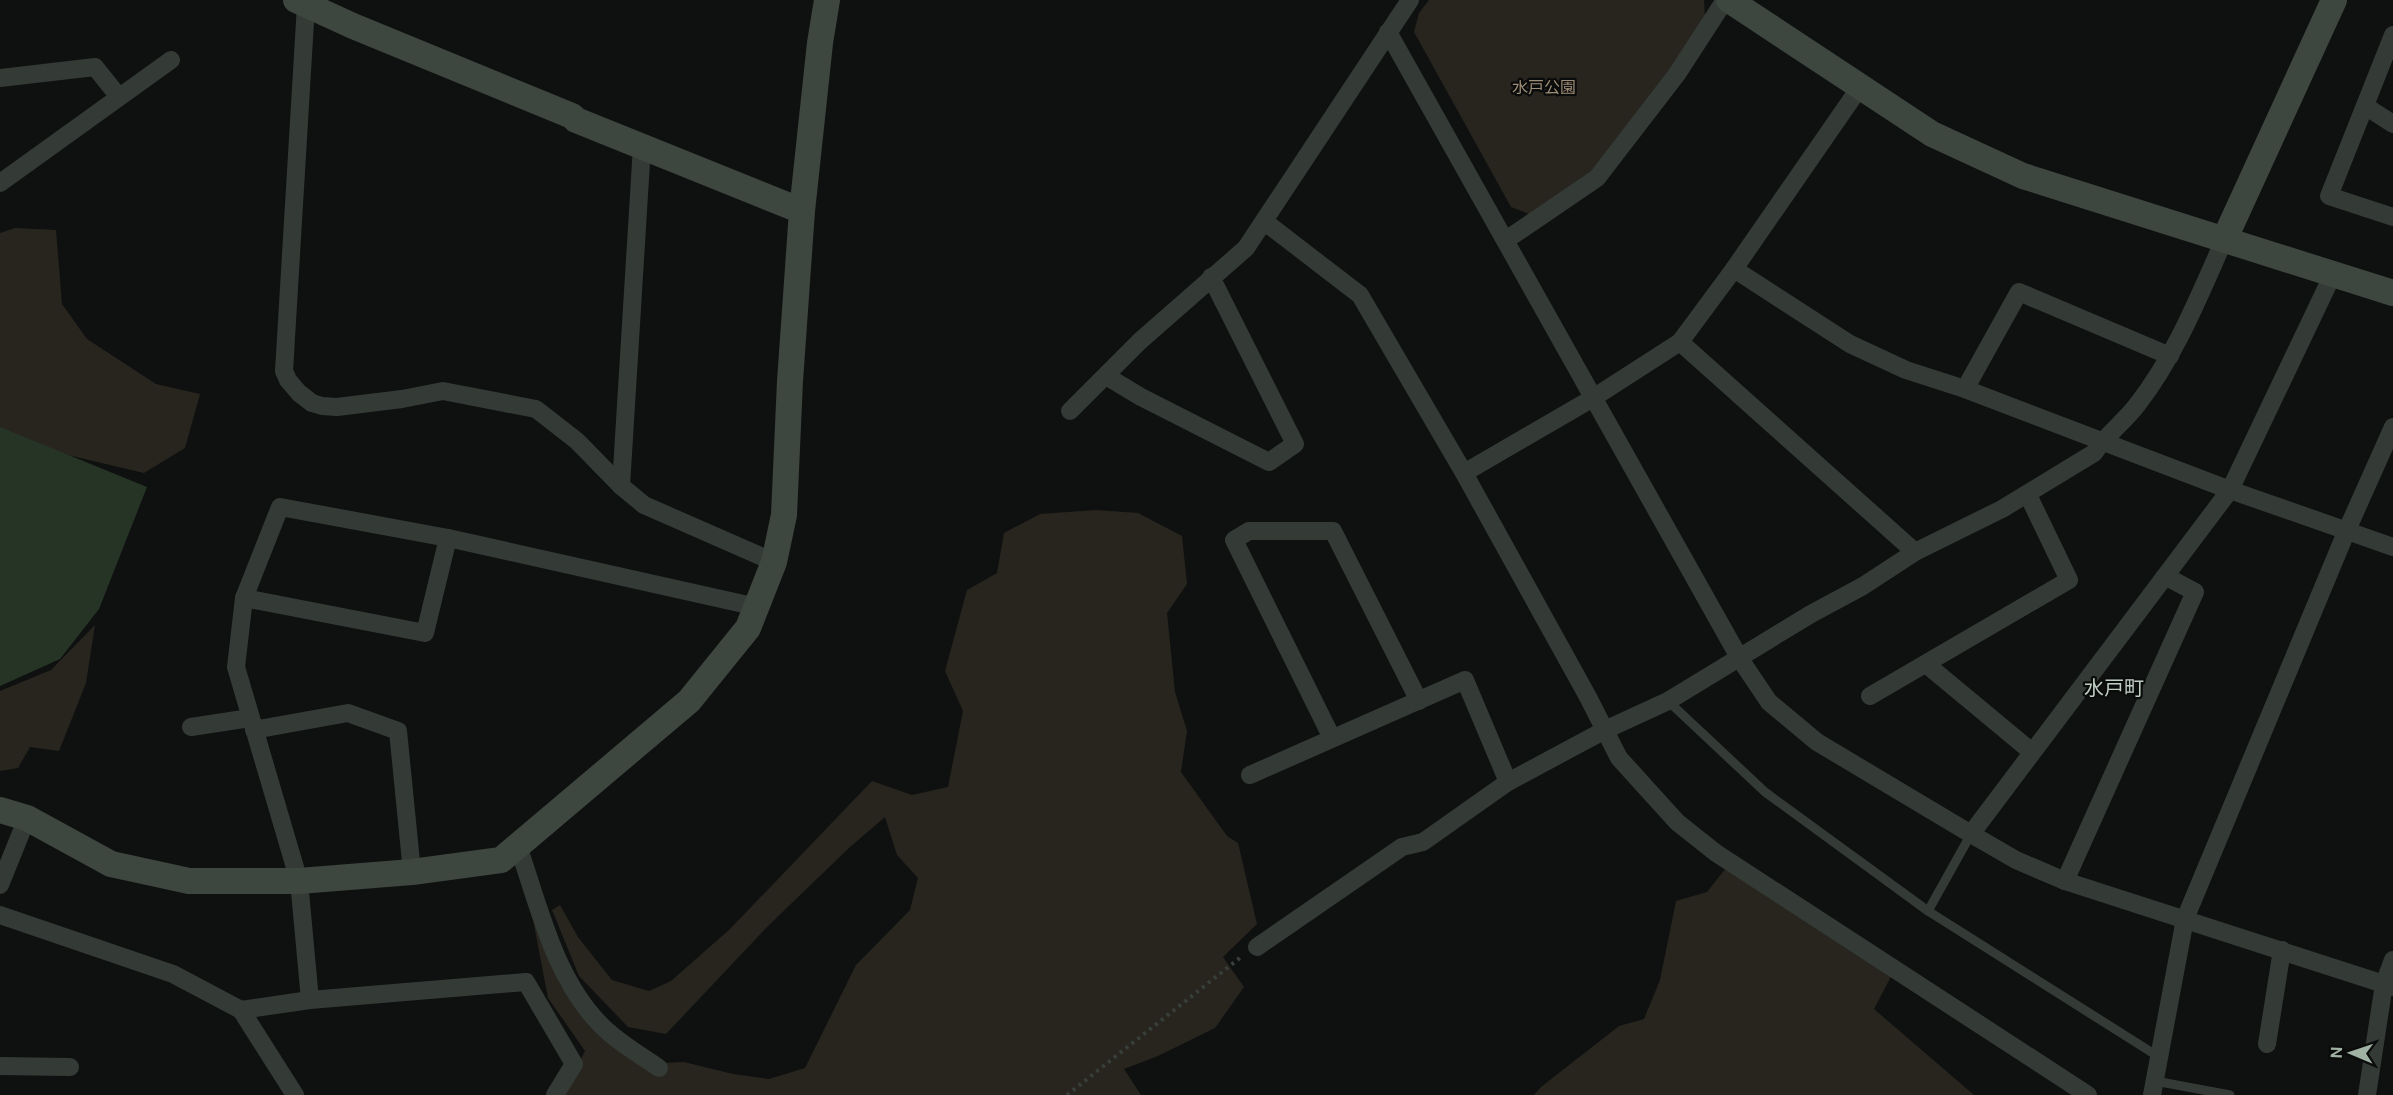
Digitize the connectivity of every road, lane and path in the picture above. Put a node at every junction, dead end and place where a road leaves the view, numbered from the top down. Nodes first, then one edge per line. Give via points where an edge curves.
1 (828, 0) edge
2 (1410, 0) edge
3 (1727, 0) edge
4 (2334, 0) edge
5 (301, 3) edge
6 (1389, 32) junction
7 (2393, 35) edge
8 (171, 60) dead end
9 (0, 78) edge
10 (1860, 87) junction
11 (119, 97) junction
12 (2365, 106) junction
13 (2393, 124) edge
14 (642, 146) junction
15 (0, 183) edge
16 (802, 211) junction
17 (2393, 217) edge
18 (1265, 222) junction
19 (2225, 238) junction
20 (1506, 240) junction
21 (1734, 269) junction
22 (2333, 274) junction
23 (1211, 277) junction
24 (2393, 292) edge
25 (1680, 342) junction
26 (2170, 356) junction
27 (1106, 376) junction
28 (1965, 389) junction
29 (1593, 398) junction
30 (1070, 411) dead end
31 (2393, 427) edge
32 (2103, 441) junction
33 (1464, 473) junction
34 (621, 486) junction
35 (2230, 490) junction
36 (2028, 495) junction
37 (2347, 531) junction
38 (448, 538) junction
39 (2393, 548) edge
40 (1915, 552) junction
41 (774, 562) junction
42 (2165, 576) junction
43 (244, 598) junction
44 (758, 607) junction
45 (1740, 659) junction
46 (1926, 664) junction
47 (1870, 696) dead end
48 (1419, 701) junction
49 (1668, 701) junction
50 (252, 724) junction
51 (191, 727) dead end
52 (1605, 730) junction
53 (1332, 738) junction
54 (2032, 752) junction
55 (1250, 775) dead end
56 (1508, 782) junction
57 (0, 810) edge
58 (27, 818) junction
59 (1971, 834) junction
60 (518, 846) junction
61 (412, 872) junction
62 (299, 881) junction
63 (2065, 881) junction
64 (0, 885) edge
65 (1928, 911) junction
66 (0, 915) edge
67 (2185, 919) junction
68 (1257, 947) joint
69 (2282, 950) junction
70 (2393, 960) edge
71 (2389, 986) edge
72 (310, 1000) junction
73 (241, 1010) junction
74 (2267, 1044) dead end
75 (2159, 1058) junction
76 (0, 1066) edge
77 (70, 1067) dead end
78 (659, 1068) dead end
79 (2153, 1088) edge
80 (295, 1095) edge
81 (555, 1095) edge
82 (1067, 1095) edge
83 (2088, 1095) edge
84 (2230, 1095) edge
85 (2367, 1095) edge

1 - 16 street
2 - 6 street
3 - 10 street
3 - 20 street via 1677,74 1597,178
4 - 19 street
5 - 14 street
5 - 34 street via 284,371 288,380 312,403 322,406 443,391 536,409 577,441
6 - 18 street
6 - 20 street
7 - 12 street
8 - 11 street
9 - 11 street via 95,67
10 - 19 street via 1932,134 2023,176
10 - 21 street
11 - 15 street
12 - 13 street
12 - 17 street via 2329,196
14 - 16 street
14 - 34 street
16 - 41 street via 784,515
18 - 23 street via 1246,248
18 - 33 street via 1360,295
19 - 22 street
19 - 26 street
20 - 29 street
21 - 25 street
21 - 28 street via 1850,344 1906,370
22 - 24 street
22 - 35 street
23 - 27 street
23 - 27 street via 1295,444 1269,462
25 - 29 street
25 - 40 street
26 - 28 street via 2019,292
26 - 32 street via 2136,407
27 - 30 street
28 - 32 street
29 - 33 street
29 - 45 street
31 - 37 street
32 - 35 street
32 - 36 street via 2094,453
33 - 52 street
34 - 41 street via 644,505
35 - 37 street
35 - 42 street
36 - 40 street
36 - 46 street via 2069,580
37 - 39 street
37 - 67 street
38 - 43 street via 280,507
38 - 43 street via 425,633
38 - 44 street
40 - 45 street
41 - 44 street
42 - 54 street
42 - 63 street via 2195,592
43 - 50 street via 236,667
44 - 60 street via 748,628 689,701
45 - 49 street
45 - 59 street via 1770,702 1817,742
46 - 47 street
46 - 54 street
48 - 53 street
48 - 53 street via 1334,531 1249,531 1233,540
48 - 56 street via 1465,680
49 - 52 street
49 - 65 lane via 1765,792
50 - 51 street
50 - 61 street via 348,713 398,731
50 - 62 street
52 - 56 street
52 - 83 street via 1619,758 1645,789 1677,822 1716,853
53 - 55 street
54 - 59 street
56 - 68 street via 1423,842 1402,846
57 - 58 street
58 - 62 street via 111,864 189,881
58 - 64 street
59 - 63 street via 2016,860
59 - 65 lane
60 - 61 street via 501,860
60 - 78 street via 560,964 577,995 600,1024
61 - 62 street
62 - 72 street
63 - 67 street
65 - 75 lane
66 - 73 street via 173,974
67 - 69 street
67 - 75 street
68 - 82 path
69 - 71 street
69 - 74 street
70 - 71 street
71 - 85 street
72 - 73 street
72 - 81 street via 526,982 574,1064
73 - 80 street
75 - 79 street
76 - 77 street
79 - 84 lane

